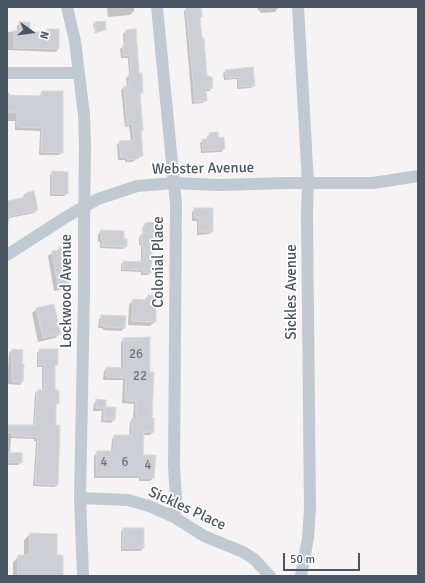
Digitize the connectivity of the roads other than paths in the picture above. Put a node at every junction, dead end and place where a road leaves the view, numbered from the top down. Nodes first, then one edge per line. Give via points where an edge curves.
1 (67, 7) edge
2 (157, 7) edge
3 (298, 7) edge
4 (7, 73) edge
5 (79, 73) junction
6 (418, 176) edge
7 (174, 183) junction
8 (308, 183) junction
9 (84, 207) junction
10 (7, 256) edge
11 (80, 498) junction
12 (174, 517) junction
13 (83, 576) edge
14 (270, 576) edge
15 (302, 576) edge

1 - 5 street, Lockwood Avenue via 76,41
2 - 7 street, Colonial Place
3 - 8 street, Sickles Avenue
4 - 5 street
5 - 9 street, Lockwood Avenue via 84,115
6 - 8 street, Webster Avenue via 373,183
7 - 8 street, Webster Avenue
7 - 9 street, Webster Avenue via 137,186
7 - 12 street, Colonial Place
8 - 15 street, Sickles Avenue via 310,508
9 - 10 street, Webster Avenue
9 - 11 street, Lockwood Avenue
11 - 12 street, Sickles Place via 128,500
11 - 13 street, Lockwood Avenue
12 - 14 street, Sickles Place via 204,536 254,559

